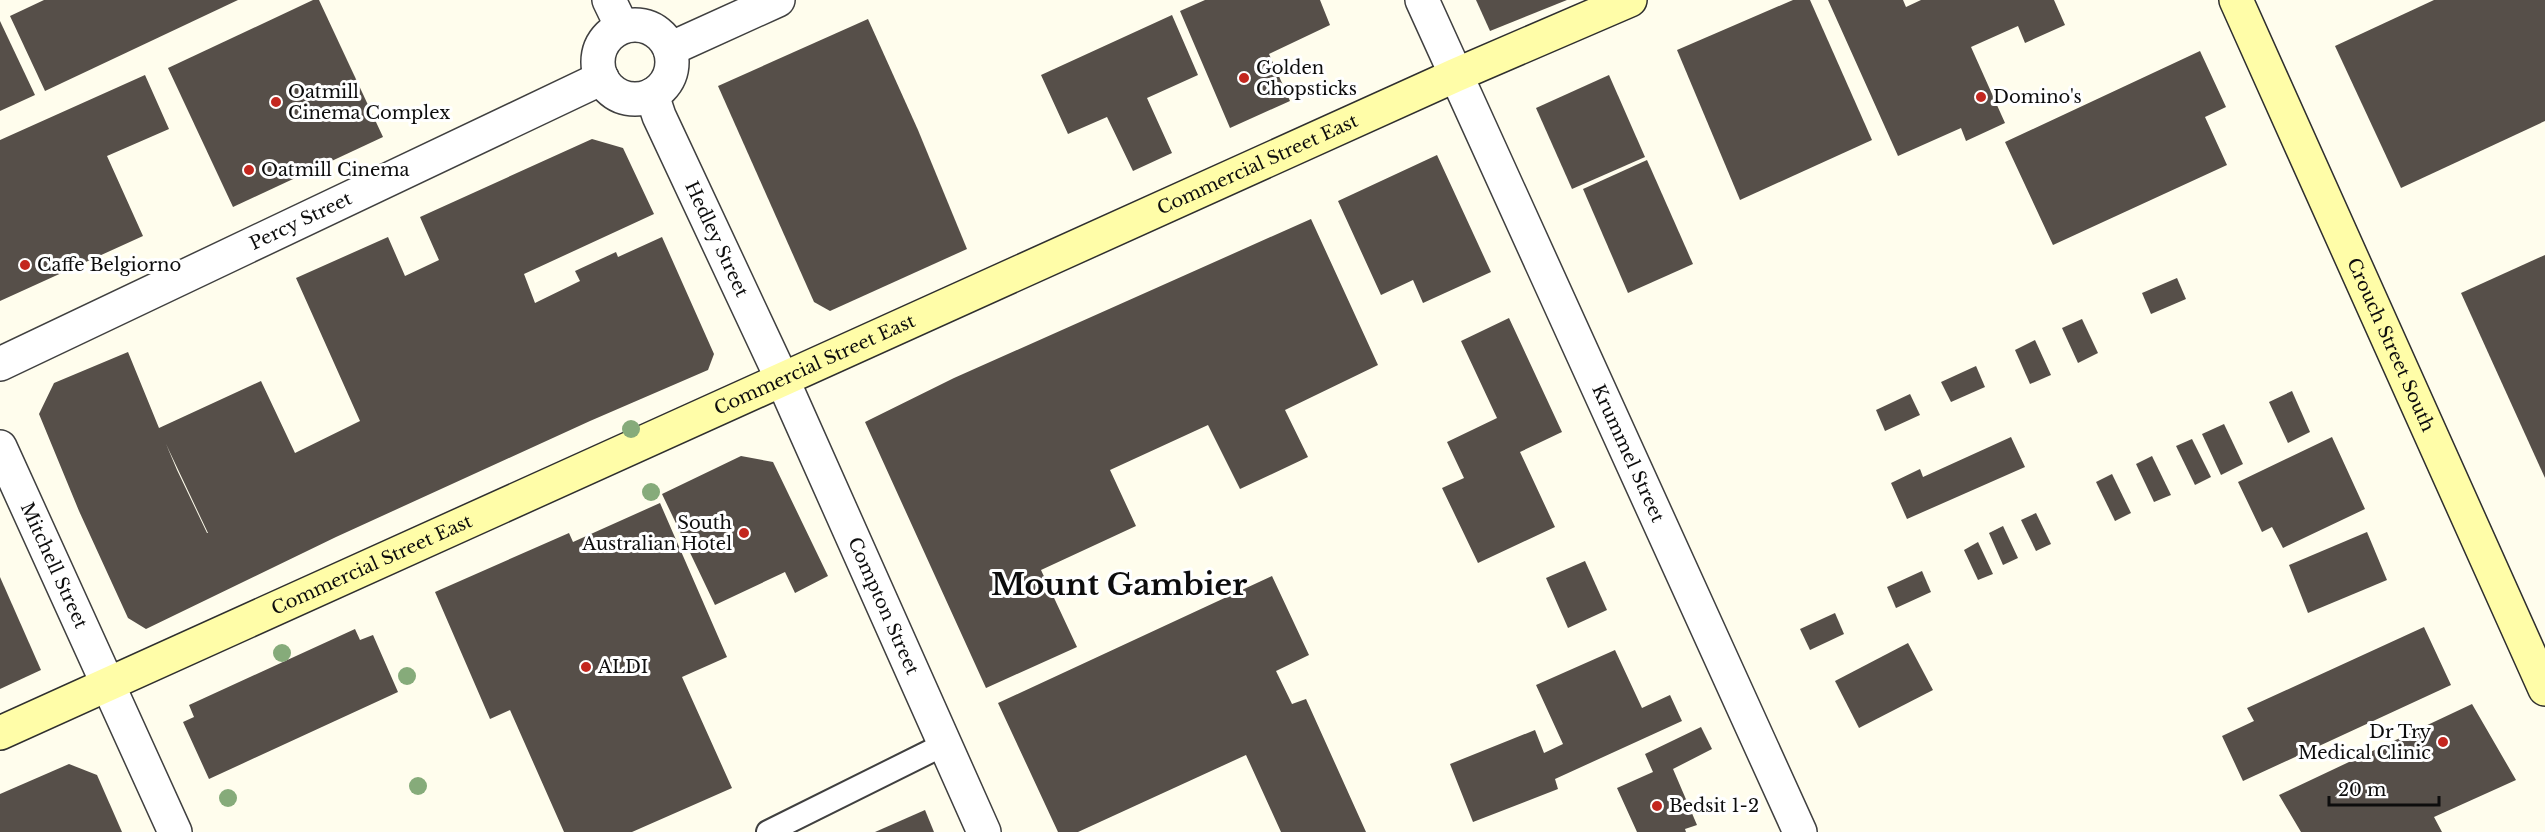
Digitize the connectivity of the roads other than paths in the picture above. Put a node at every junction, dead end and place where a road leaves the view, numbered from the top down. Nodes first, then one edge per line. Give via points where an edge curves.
1 (778, 0) edge
2 (1422, 0) edge
3 (1630, 0) edge
4 (2236, 0) edge
5 (615, 14) edge
6 (670, 49) junction
7 (1456, 75) junction
8 (602, 78) junction
9 (652, 95) junction
10 (0, 365) edge
11 (783, 381) junction
12 (0, 392) edge
13 (0, 447) edge
14 (109, 684) junction
15 (2545, 689) edge
16 (0, 733) edge
17 (945, 744) junction
18 (175, 832) edge
19 (768, 832) edge
20 (984, 832) edge
21 (1800, 832) edge

1 - 6 street
2 - 7 street, Krummel Street
3 - 7 street, Commercial Street East
4 - 15 street, Crouch Street South
5 - 6 street via 633,25 656,30
5 - 8 street via 611,34 598,54
6 - 9 street via 667,80
7 - 11 street, Commercial Street East
7 - 21 street, Krummel Street
8 - 9 street via 618,95 640,99
8 - 10 street, Percy Street
9 - 11 street, Hedley Street
10 - 12 street
11 - 14 street, Commercial Street East
11 - 17 street, Compton Street
13 - 14 street, Mitchell Street
14 - 16 street, Commercial Street East
14 - 18 street, Mitchell Street
17 - 19 lane
17 - 20 street, Compton Street

